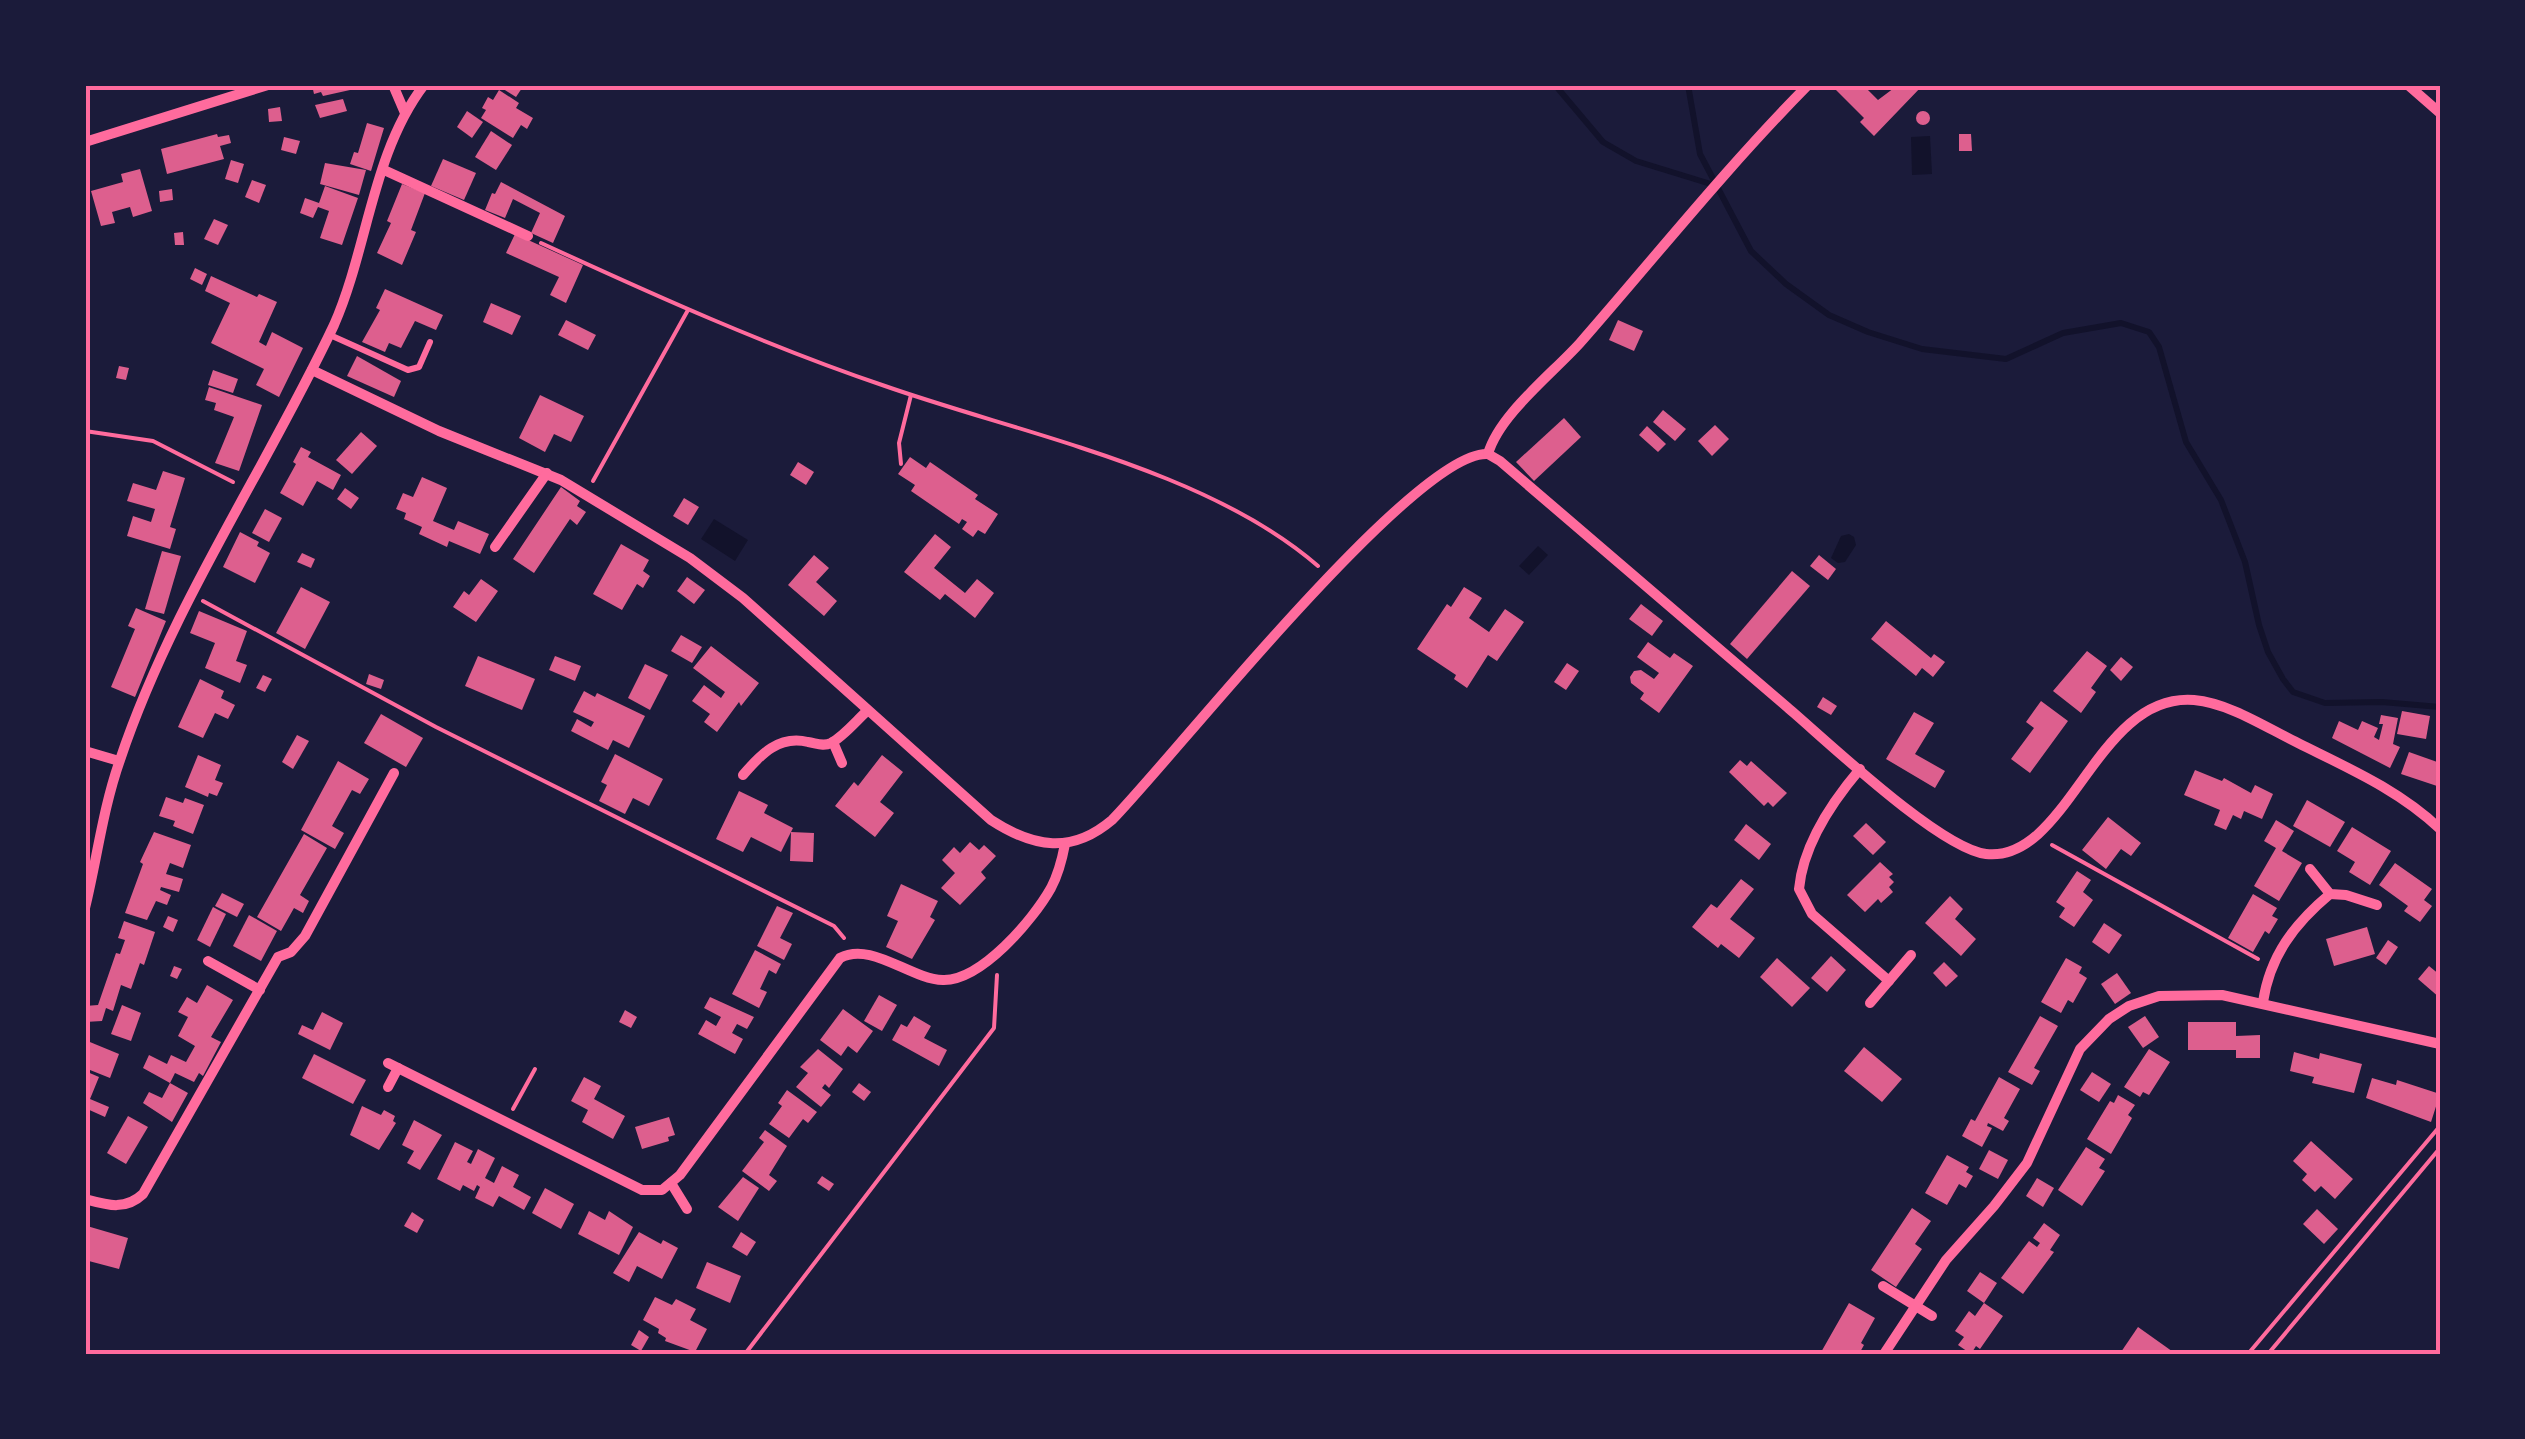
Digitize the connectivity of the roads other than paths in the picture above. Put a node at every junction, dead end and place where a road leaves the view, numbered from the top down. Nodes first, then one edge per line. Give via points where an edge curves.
1 (268, 85) edge
2 (393, 85) edge
3 (424, 85) edge
4 (1808, 85) edge
5 (2408, 85) edge
6 (405, 113) junction
7 (2440, 113) edge
8 (85, 142) edge
9 (384, 170) junction
10 (528, 236) road end
11 (330, 335) junction
12 (430, 342) dead end
13 (312, 370) junction
14 (1488, 454) junction
15 (547, 473) junction
16 (496, 547) dead end
17 (867, 711) junction
18 (833, 742) junction
19 (85, 751) edge
20 (119, 762) junction
21 (842, 763) dead end
22 (1860, 769) junction
23 (394, 773) dead end
24 (742, 775) dead end
25 (2440, 829) edge
26 (1065, 844) junction
27 (2310, 869) dead end
28 (2330, 894) junction
29 (2378, 905) dead end
30 (85, 908) edge
31 (1911, 954) dead end
32 (208, 961) dead end
33 (1889, 982) junction
34 (260, 990) junction
35 (2263, 1002) junction
36 (1870, 1004) dead end
37 (2440, 1044) edge
38 (388, 1087) dead end
39 (671, 1183) junction
40 (85, 1198) edge
41 (687, 1209) dead end
42 (1883, 1286) dead end
43 (1914, 1305) junction
44 (1932, 1316) dead end
45 (1884, 1354) edge

1 - 8 street
2 - 6 street
3 - 6 street
4 - 14 street via 1499,430
5 - 7 street
6 - 9 street
9 - 10 street
9 - 11 street
11 - 12 lane via 408,370 419,367
11 - 13 street
13 - 15 street
13 - 20 street via 190,594
14 - 22 street
14 - 26 street via 1467,457 1398,508 1112,820 1096,834
15 - 16 street
15 - 17 street via 719,579
17 - 18 street
17 - 26 street via 1008,831
18 - 21 street
18 - 24 street via 785,740
19 - 20 street
20 - 30 street
22 - 25 street via 1937,832 1984,854 2010,852 2036,835 2136,719 2157,706 2194,700 2249,719 2374,782
22 - 33 street via 1807,855 1799,889 1812,914
23 - 34 street via 306,936 278,957
26 - 39 street via 1049,891 975,972 943,980 848,954 832,966
27 - 28 street
28 - 29 street
28 - 35 street via 2271,966
31 - 33 street
32 - 34 street
33 - 36 street
34 - 40 street via 143,1194 116,1206
35 - 37 street
35 - 43 street via 2159,996 2108,1019 2071,1064 2027,1163
38 - 39 street via 393,1065 642,1190
39 - 41 street
42 - 43 street
43 - 44 street
43 - 45 street

